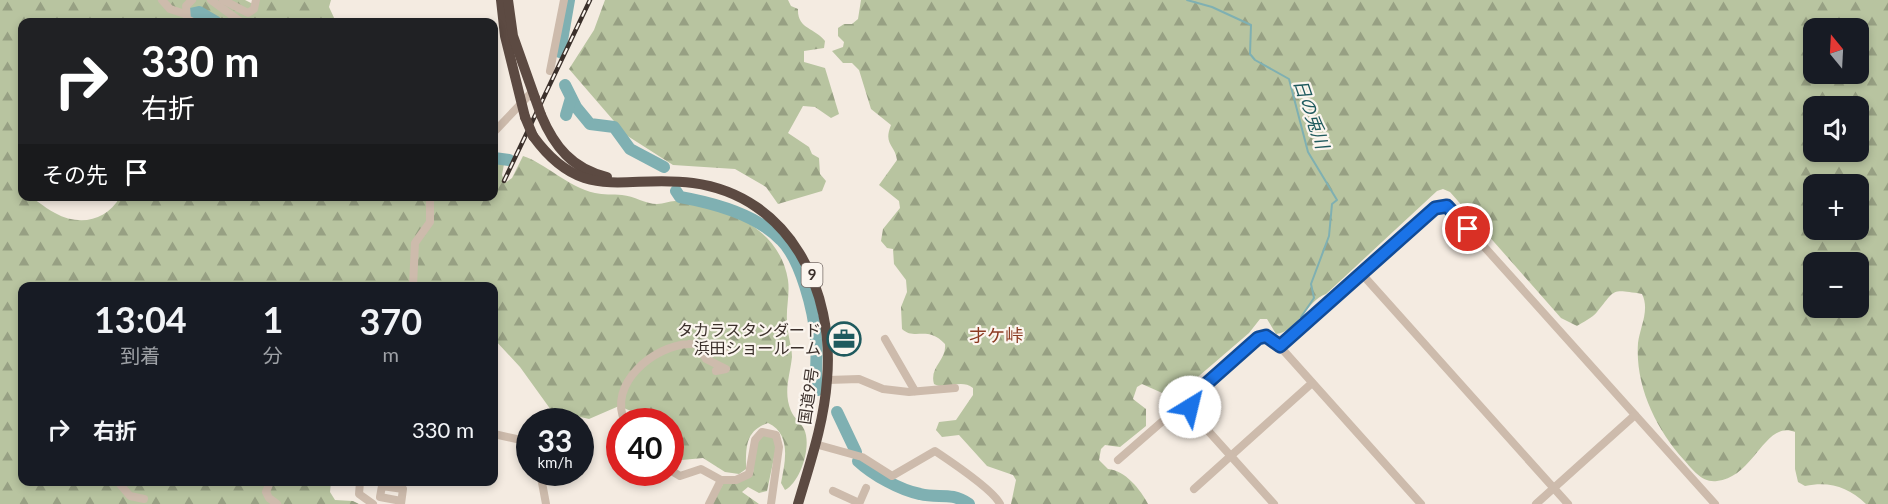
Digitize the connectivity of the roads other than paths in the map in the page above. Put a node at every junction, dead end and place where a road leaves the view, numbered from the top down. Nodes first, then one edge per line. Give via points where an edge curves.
1 (162, 0) edge
2 (211, 0) edge
3 (223, 0) edge
4 (256, 0) edge
5 (501, 0) edge
6 (508, 0) edge
7 (564, 0) edge
8 (189, 1) edge
9 (184, 18) edge
10 (186, 18) edge
11 (236, 18) edge
12 (550, 71) dead end
13 (534, 95) junction
14 (520, 104) junction
15 (498, 128) edge
16 (636, 183) junction
17 (430, 201) edge
18 (1361, 273) junction
19 (413, 282) edge
20 (885, 339) dead end
21 (698, 345) junction
22 (1280, 346) junction
23 (724, 352) dead end
24 (716, 371) dead end
25 (828, 380) junction
26 (1312, 383) junction
27 (955, 388) dead end
28 (915, 391) junction
29 (1190, 403) junction
30 (620, 408) edge
31 (1635, 415) junction
32 (498, 435) edge
33 (516, 439) edge
34 (815, 444) junction
35 (1230, 456) junction
36 (1118, 460) dead end
37 (684, 475) edge
38 (721, 480) junction
39 (121, 486) edge
40 (269, 486) edge
41 (360, 486) edge
42 (543, 486) edge
43 (866, 488) dead end
44 (1554, 488) junction
45 (1194, 489) dead end
46 (833, 491) dead end
47 (144, 499) dead end
48 (859, 503) edge
49 (277, 504) edge
50 (373, 504) edge
51 (546, 504) edge
52 (709, 504) edge
53 (771, 504) edge
54 (797, 504) edge
55 (1000, 504) edge
56 (1274, 504) edge
57 (1421, 504) edge
58 (1536, 504) edge
59 (1568, 504) edge
60 (1715, 504) edge

1 - 9 street
2 - 11 street
3 - 4 street via 244,13 254,9
5 - 14 highway, 国道9号 / 9
6 - 13 highway, 国道9号 / 9 via 513,36
7 - 12 street
8 - 10 street
13 - 14 street
13 - 16 highway, 国道9号 / 9, bridge via 557,147 594,174
14 - 15 street
14 - 16 highway, 国道9号 / 9, bridge via 533,136 552,160 581,178
16 - 25 highway, 国道9号 / 9 via 687,183 720,190 755,206 786,232 807,263 817,290 825,323
17 - 19 street via 430,222 415,243
18 - 22 street
18 - 31 street via 1431,211 1439,205 1447,206
18 - 44 street
20 - 28 street
21 - 23 street
21 - 24 street via 706,359 726,369
21 - 30 street via 685,344 642,363 623,395
22 - 26 street
22 - 29 street via 1266,336 1258,338 1196,393
25 - 28 street via 859,380 884,389
25 - 34 highway, 国道9号 / 9
26 - 35 street
26 - 57 street
27 - 28 street
29 - 35 street via 1193,414
29 - 36 street via 1180,406
31 - 44 street
31 - 60 street
32 - 33 street
34 - 54 highway, 国道9号 / 9
34 - 55 street via 862,457 892,476 935,451 991,490
35 - 45 street
35 - 56 street
37 - 38 street via 701,469
38 - 52 street
38 - 53 street via 736,480 749,474 755,440 762,432 772,432 779,447
39 - 47 street via 130,496
40 - 49 street via 269,498
41 - 50 street via 359,494
42 - 51 street
43 - 48 street
44 - 58 street
44 - 59 street
46 - 48 street

